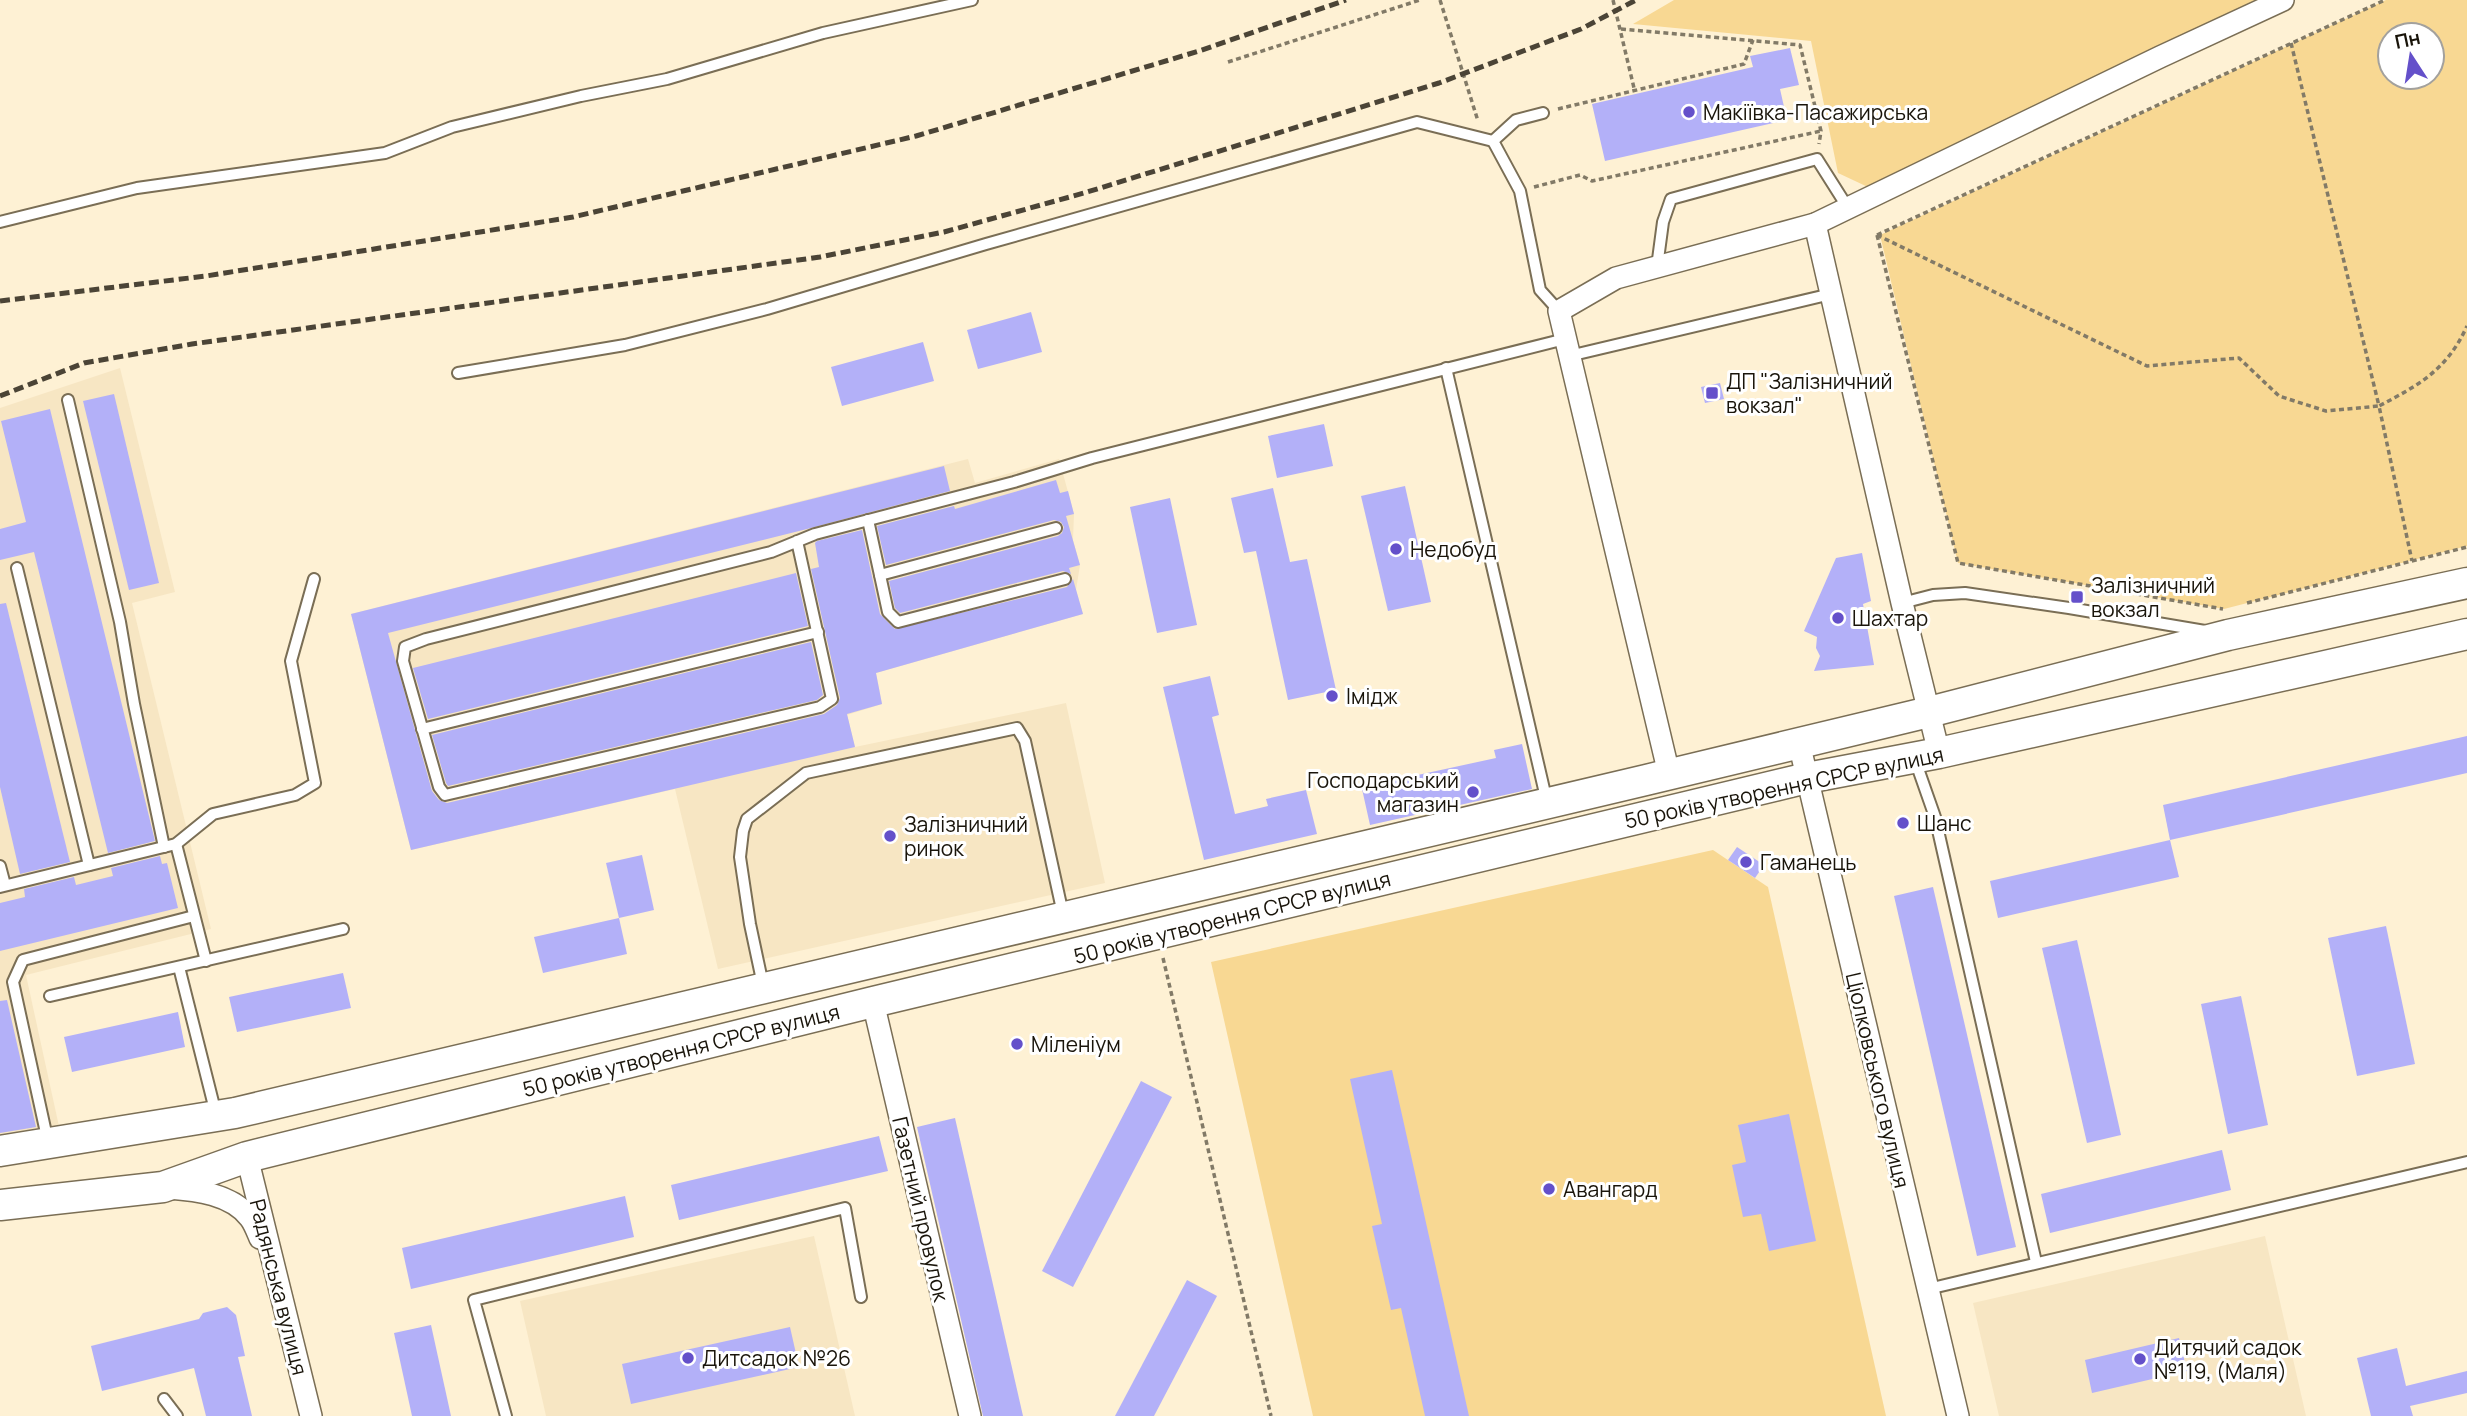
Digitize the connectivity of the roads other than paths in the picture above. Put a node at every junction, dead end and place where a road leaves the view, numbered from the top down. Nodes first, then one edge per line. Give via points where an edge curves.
1 (972, 0) edge
2 (2283, 0) edge
3 (1542, 113) road end
4 (1493, 141) junction
5 (1848, 208) junction
6 (0, 222) edge
7 (1815, 224) junction
8 (1657, 267) junction
9 (1830, 294) junction
10 (1559, 311) junction
11 (1567, 347) junction
12 (1446, 369) junction
13 (458, 373) dead end
14 (68, 401) dead end
15 (868, 520) junction
16 (1056, 528) dead end
17 (797, 541) junction
18 (16, 568) dead end
19 (880, 575) junction
20 (314, 579) dead end
21 (1065, 579) dead end
22 (2467, 583) edge
23 (1902, 603) junction
24 (2226, 622) junction
25 (817, 632) junction
26 (2467, 634) edge
27 (1930, 712) junction
28 (422, 729) junction
29 (1799, 743) junction
30 (1927, 755) junction
31 (1669, 774) junction
32 (1807, 778) junction
33 (1547, 803) junction
34 (176, 844) junction
35 (164, 846) junction
36 (89, 865) junction
37 (0, 866) edge
38 (2, 886) edge
39 (194, 916) junction
40 (1063, 917) junction
41 (343, 929) dead end
42 (206, 961) junction
43 (179, 967) junction
44 (764, 988) junction
45 (50, 996) dead end
46 (873, 1002) junction
47 (226, 1115) junction
48 (49, 1143) junction
49 (0, 1152) edge
50 (247, 1157) junction
51 (2467, 1162) edge
52 (163, 1187) junction
53 (0, 1205) edge
54 (2036, 1262) junction
55 (272, 1263) junction
56 (1928, 1289) junction
57 (862, 1297) dead end
58 (164, 1399) dead end
59 (177, 1416) edge
60 (311, 1416) edge
61 (506, 1416) edge
62 (970, 1416) edge
63 (1958, 1416) edge

1 - 6 lane via 823,33 667,79 452,127 385,153 137,188
2 - 5 street
3 - 4 lane via 1516,120
4 - 10 lane via 1520,191 1540,290
4 - 13 lane via 1418,122 767,309 625,345
5 - 7 street
5 - 8 lane via 1816,159 1671,198
7 - 8 street
7 - 9 street
8 - 10 street via 1616,278
9 - 11 lane
9 - 23 street
10 - 11 street
11 - 12 lane
11 - 31 street
12 - 15 lane
12 - 33 lane
14 - 35 lane via 120,622
15 - 17 lane
15 - 19 lane
16 - 19 lane
17 - 25 lane
17 - 28 lane via 405,647 402,661
18 - 36 lane
19 - 21 lane via 888,612 898,622
20 - 34 lane via 291,662 315,783 295,795 213,814
22 - 24 main road, 50 років утворення СРСР вулиця
23 - 24 lane via 1965,593 2068,608
23 - 27 street
24 - 27 main road, 50 років утворення СРСР вулиця
25 - 28 lane
25 - 28 lane via 832,699 820,707 445,795
26 - 30 main road, 50 років утворення СРСР вулиця
27 - 29 main road, 50 років утворення СРСР вулиця
27 - 30 street
29 - 31 main road, 50 років утворення СРСР вулиця
29 - 32 street, Ціолковського вулиця
30 - 32 main road, 50 років утворення СРСР вулиця
30 - 54 lane via 1935,817
31 - 33 main road, 50 років утворення СРСР вулиця
32 - 46 main road, 50 років утворення СРСР вулиця
32 - 56 street, Ціолковського вулиця
33 - 40 main road, 50 років утворення СРСР вулиця
34 - 35 lane
34 - 39 lane
35 - 36 lane
36 - 38 lane
37 - 38 lane
39 - 42 lane
39 - 48 lane via 23,960 13,982
40 - 44 main road, 50 років утворення СРСР вулиця
40 - 44 lane via 1025,741 1017,728 806,773 747,819 743,831 740,857
41 - 42 lane
42 - 43 lane
43 - 45 lane
43 - 47 lane
44 - 47 main road, 50 років утворення СРСР вулиця
46 - 50 main road, 50 років утворення СРСР вулиця
46 - 62 street, Газетний провулок
47 - 48 main road, 50 років утворення СРСР вулиця
47 - 50 main road
48 - 49 main road, 50 років утворення СРСР вулиця
50 - 52 main road, 50 років утворення СРСР вулиця
50 - 55 street, Радянська вулиця
51 - 54 lane
52 - 53 main road, 50 років утворення СРСР вулиця
52 - 55 street via 196,1190 228,1200 250,1217
54 - 56 lane
55 - 60 street, Радянська вулиця
56 - 63 street, Ціолковського вулиця
57 - 61 lane via 845,1208 474,1300
58 - 59 lane

